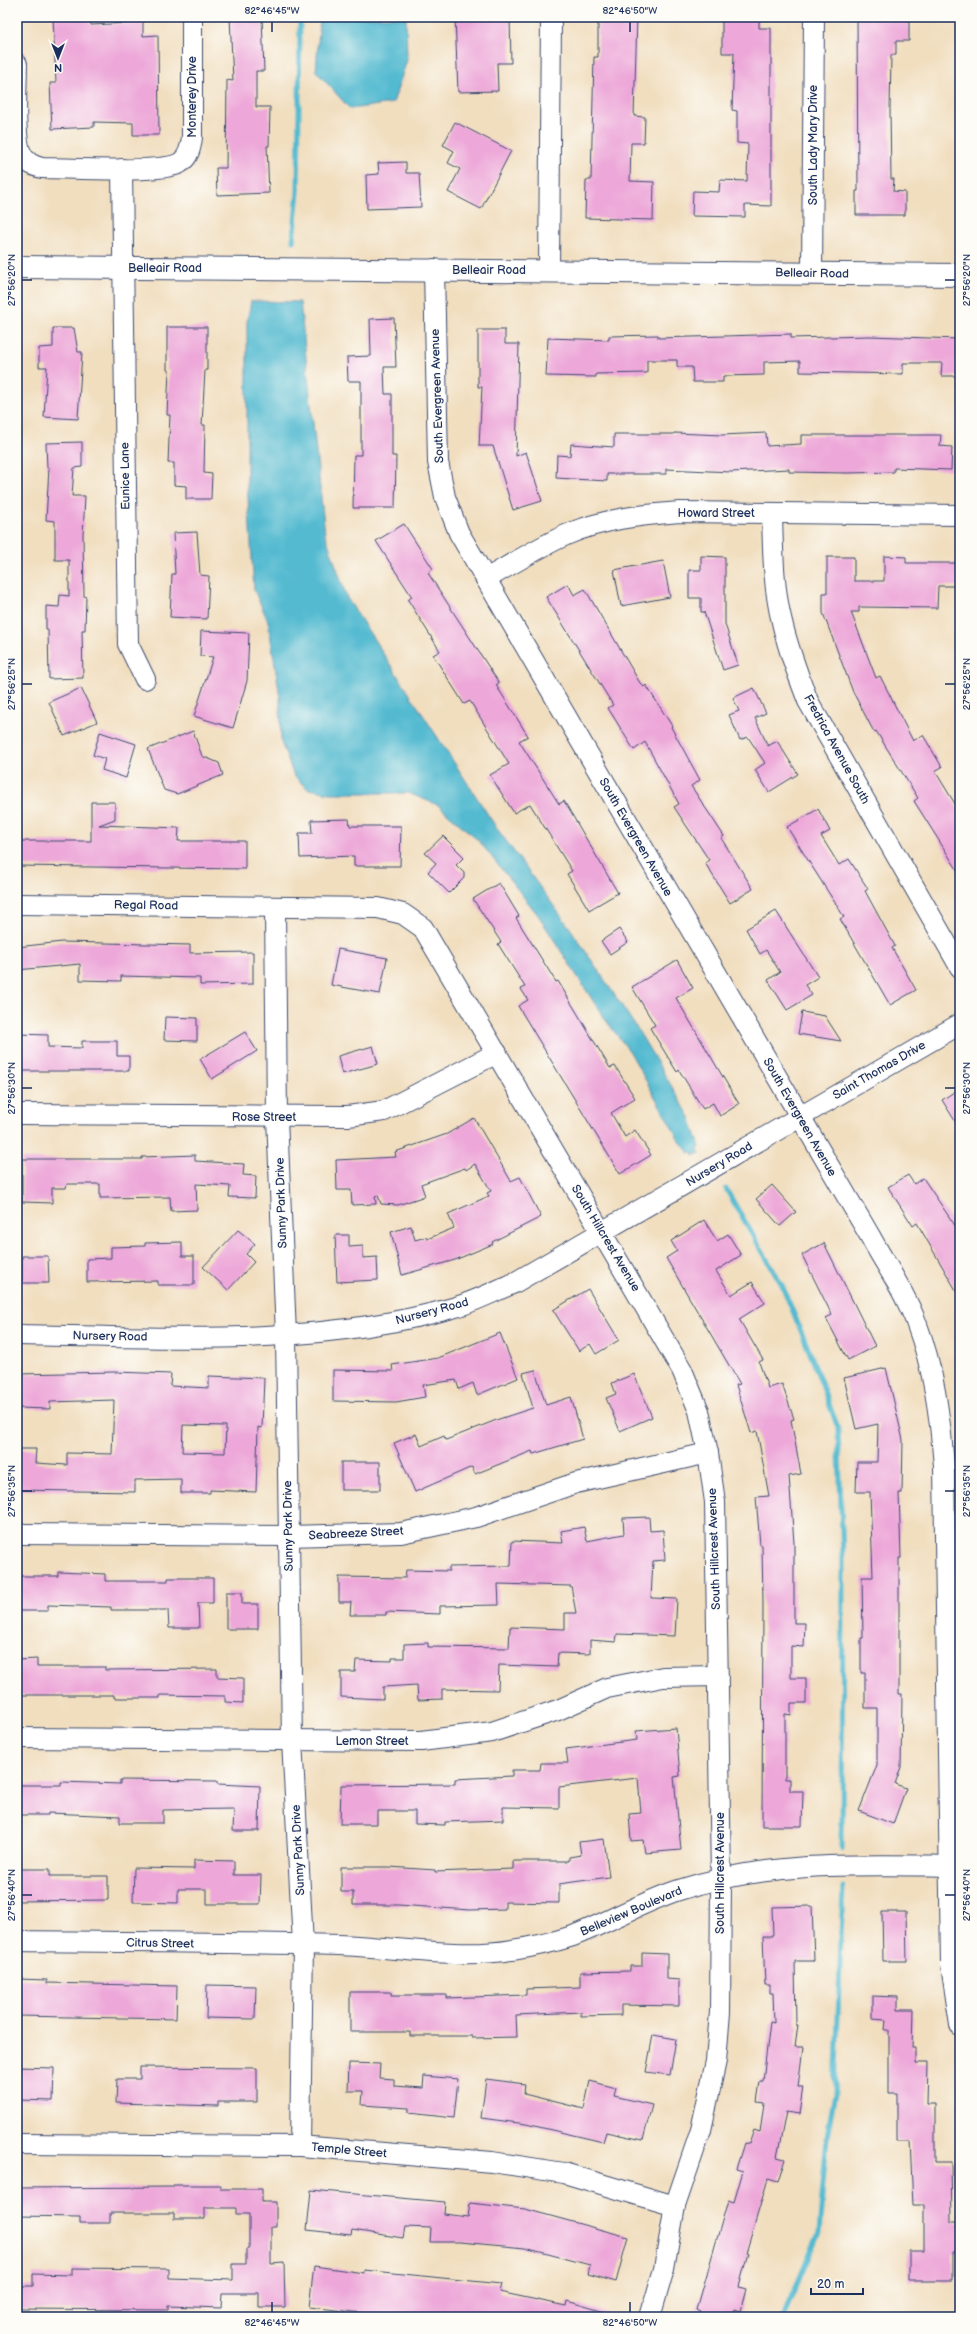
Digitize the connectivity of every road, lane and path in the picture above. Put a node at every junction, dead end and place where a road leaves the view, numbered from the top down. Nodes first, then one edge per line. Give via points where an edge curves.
1 (192, 17) edge
2 (551, 17) edge
3 (814, 17) edge
4 (17, 64) edge
5 (122, 169) junction
6 (17, 267) edge
7 (122, 268) junction
8 (434, 270) junction
9 (549, 270) junction
10 (812, 273) junction
11 (960, 274) edge
12 (772, 513) junction
13 (960, 515) edge
14 (486, 579) junction
15 (145, 679) dead end
16 (17, 904) edge
17 (275, 906) junction
18 (960, 967) edge
19 (960, 1024) edge
20 (497, 1053) junction
21 (17, 1114) edge
22 (799, 1116) junction
23 (277, 1117) junction
24 (602, 1233) junction
25 (17, 1335) edge
26 (286, 1335) junction
27 (708, 1453) junction
28 (17, 1534) edge
29 (288, 1536) junction
30 (718, 1676) junction
31 (17, 1738) edge
32 (292, 1740) junction
33 (955, 1866) edge
34 (721, 1879) junction
35 (17, 1941) edge
36 (302, 1944) junction
37 (960, 2025) edge
38 (17, 2144) edge
39 (300, 2146) junction
40 (675, 2206) junction
41 (650, 2317) edge

1 - 5 street, Monterey Drive via 190,150 173,166
2 - 9 street
3 - 10 street, South Lady Mary Drive
4 - 5 street, Monterey Drive via 18,137 20,152 24,158 30,164 42,168
5 - 7 street
6 - 7 main road, Belleair Road
7 - 8 main road, Belleair Road
7 - 15 street, Eunice Lane via 128,644
8 - 9 main road, Belleair Road
8 - 14 street, South Evergreen Avenue via 438,462 445,496 460,533
9 - 10 main road, Belleair Road
10 - 11 main road, Belleair Road
12 - 13 street, Howard Street
12 - 14 street, Howard Street via 680,512 639,515 608,521 566,535
12 - 18 street, Fredrica Avenue South via 774,573 781,621 808,701
14 - 22 street, South Evergreen Avenue
16 - 17 street, Regal Road
17 - 20 street, South Hillcrest Avenue via 378,908 403,914 423,928
17 - 23 street, Sunny Park Drive
19 - 22 street, Saint Thomas Drive
20 - 23 street, Rose Street via 384,1111 348,1116
20 - 24 street, South Hillcrest Avenue
21 - 23 street, Rose Street
22 - 24 street, Nursery Road
22 - 33 street, South Evergreen Avenue via 870,1236 916,1321 927,1355 939,1409 944,1466
23 - 26 street, Sunny Park Drive
24 - 26 street, Nursery Road via 514,1283 456,1307 371,1326
24 - 27 street, South Hillcrest Avenue via 682,1370 699,1411
25 - 26 street, Nursery Road via 247,1338
26 - 29 street, Sunny Park Drive
27 - 29 street, Seabreeze Street via 576,1483 476,1517 401,1532
27 - 30 street, South Hillcrest Avenue via 715,1502
28 - 29 street, Seabreeze Street
29 - 32 street, Sunny Park Drive
30 - 32 street, Lemon Street via 664,1677 607,1688 558,1710 492,1732 421,1741
30 - 34 street, South Hillcrest Avenue
31 - 32 street, Lemon Street
32 - 36 street, Sunny Park Drive
33 - 34 street, Belleview Boulevard via 785,1867
33 - 37 street, South Evergreen Avenue via 951,1966
34 - 36 street, Belleview Boulevard via 678,1890 571,1936 511,1951 460,1953
34 - 40 street, South Hillcrest Avenue via 720,2012 716,2061 701,2130
35 - 36 street, Citrus Street
36 - 39 street, Sunny Park Drive
38 - 39 street, Temple Street
39 - 40 street, Temple Street via 492,2162 564,2173
40 - 41 street, South Hillcrest Avenue via 664,2269

